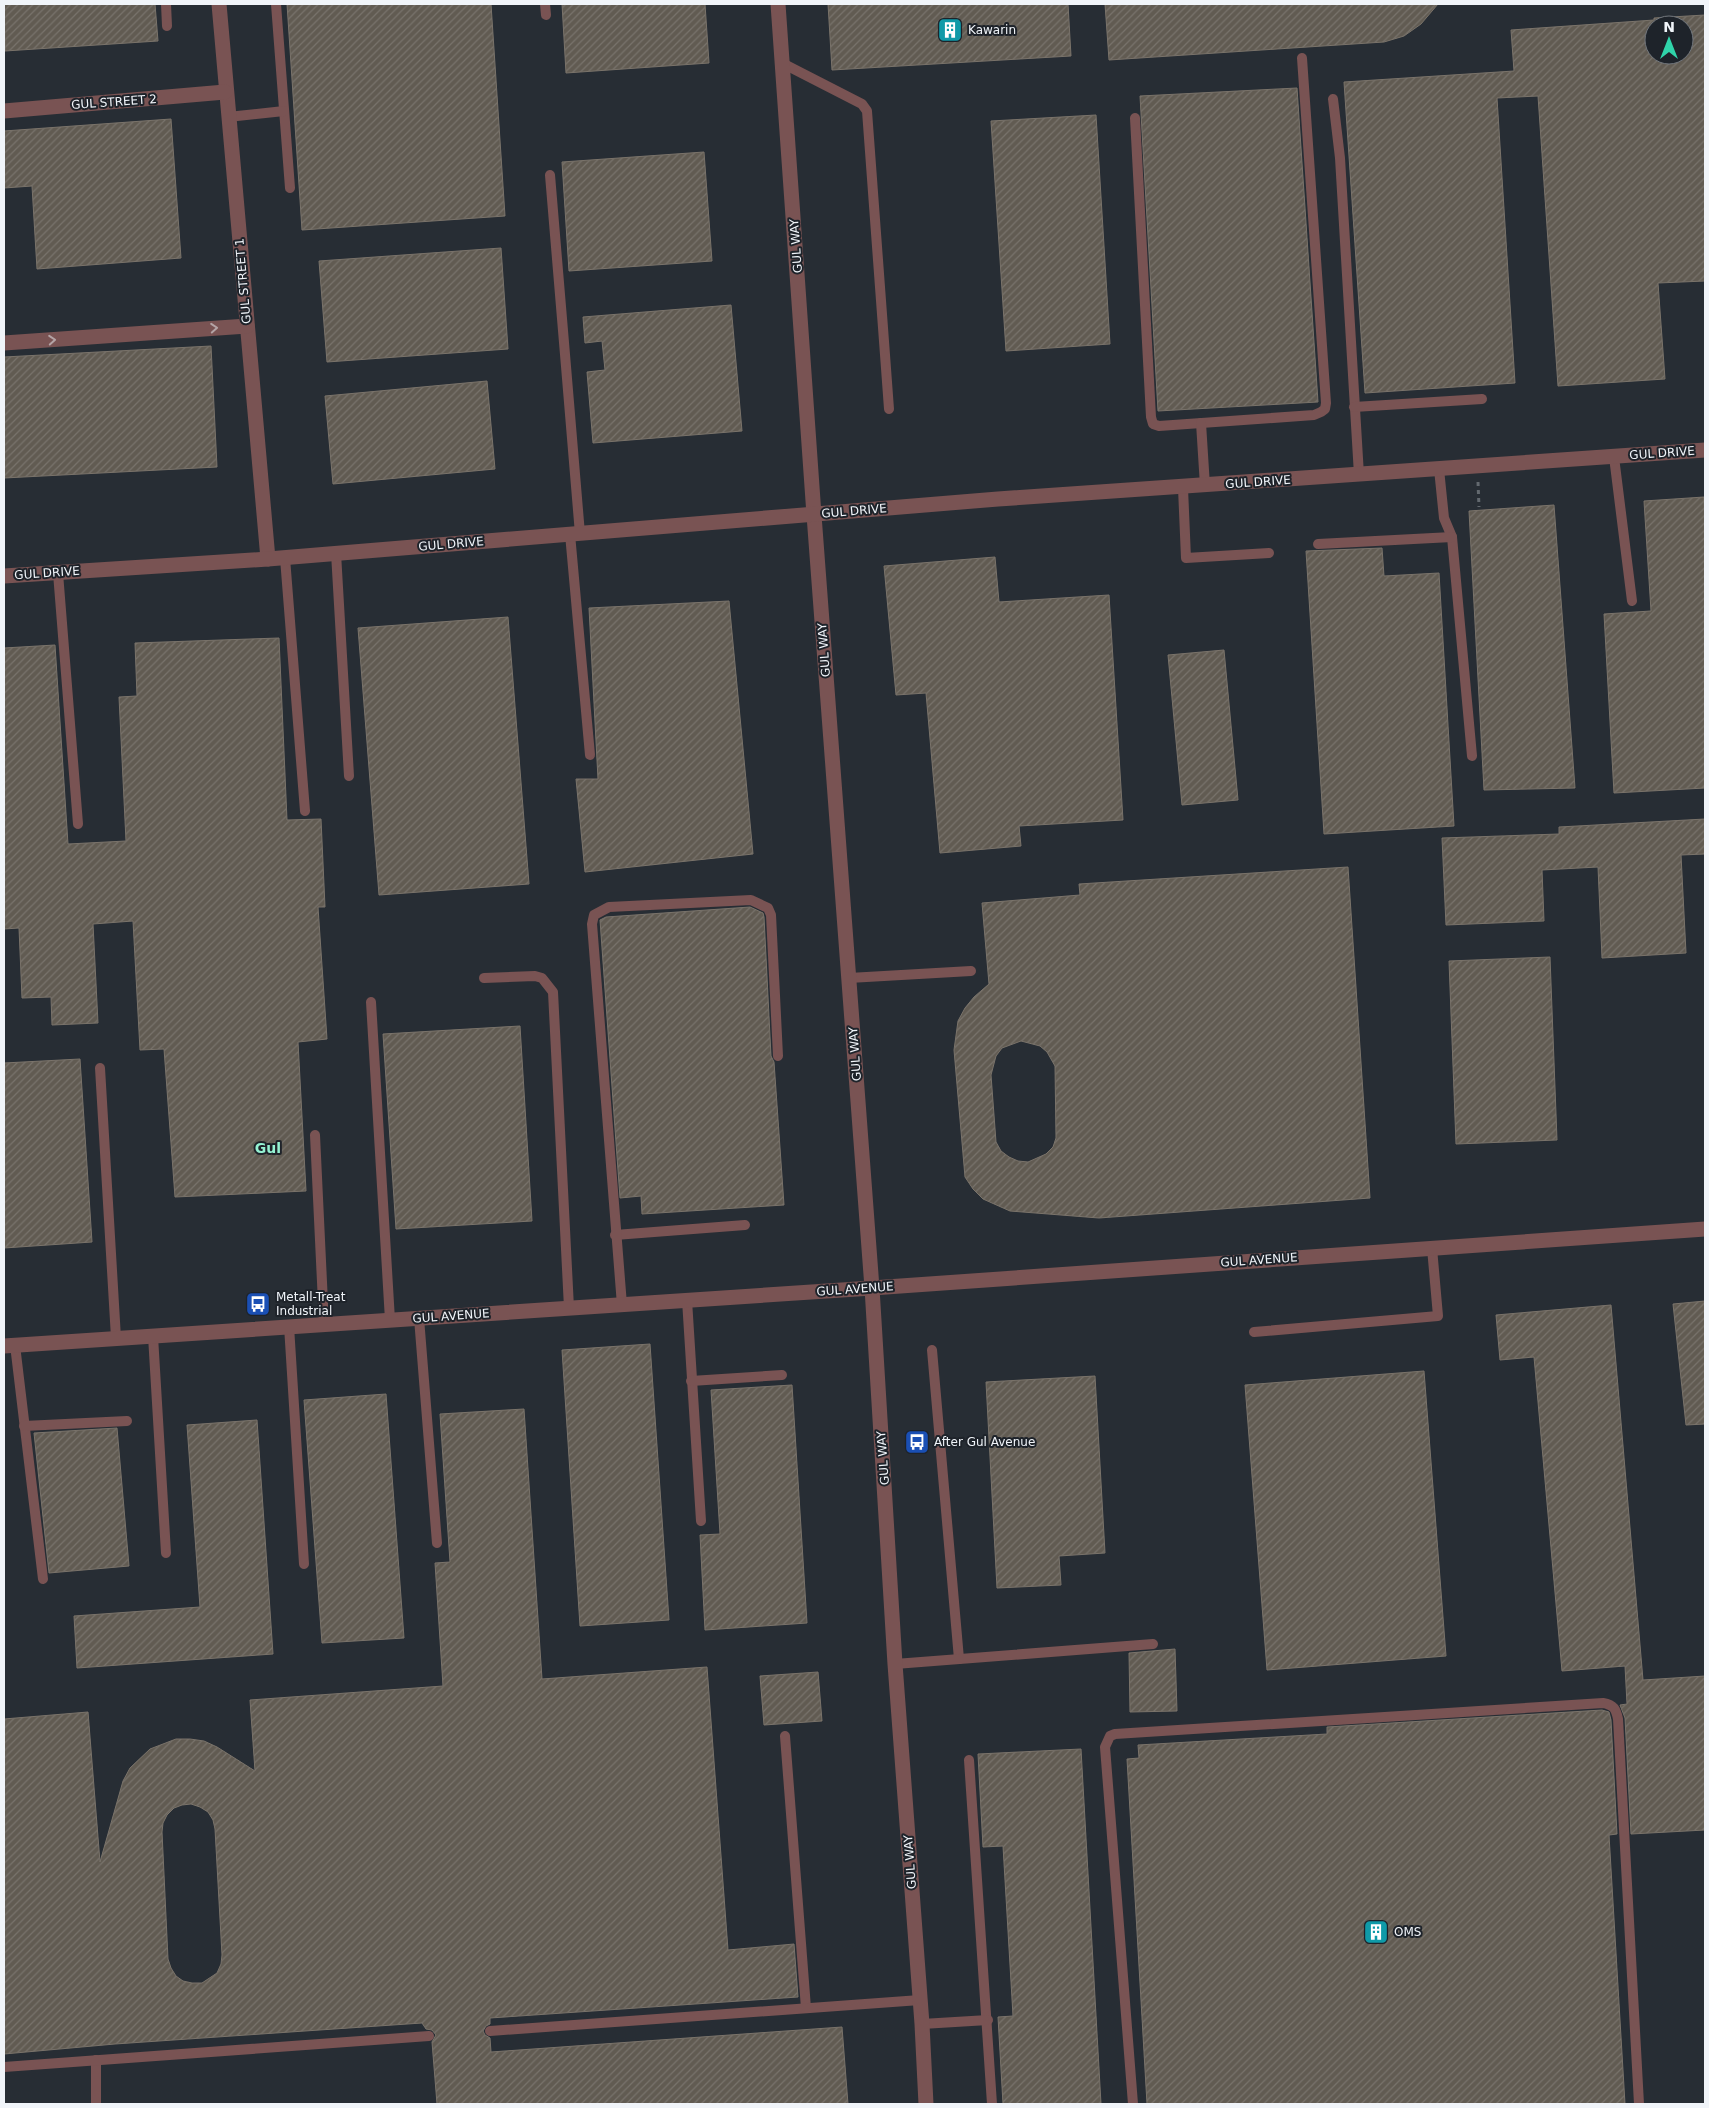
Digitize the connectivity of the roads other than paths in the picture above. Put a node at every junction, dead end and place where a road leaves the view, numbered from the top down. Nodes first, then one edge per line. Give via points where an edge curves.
1 (166, 4) edge
2 (218, 4) edge
3 (276, 4) edge
4 (545, 4) edge
5 (778, 4) edge
6 (546, 15) dead end
7 (167, 26) dead end
8 (1302, 58) dead end
9 (782, 63) junction
10 (225, 92) junction
11 (1333, 99) dead end
12 (4, 110) edge
13 (284, 111) junction
14 (228, 117) junction
15 (1135, 118) dead end
16 (550, 174) dead end
17 (290, 188) dead end
18 (247, 326) junction
19 (4, 343) edge
20 (1482, 399) dead end
21 (1354, 407) junction
22 (889, 409) dead end
23 (1200, 423) junction
24 (1705, 450) edge
25 (1614, 457) junction
26 (1439, 469) junction
27 (1359, 475) junction
28 (1205, 486) junction
29 (1183, 488) junction
30 (814, 515) junction
31 (575, 534) junction
32 (1452, 537) junction
33 (1318, 544) dead end
34 (336, 553) junction
35 (1269, 553) dead end
36 (284, 558) junction
37 (268, 559) junction
38 (58, 573) junction
39 (4, 576) edge
40 (1632, 601) dead end
41 (590, 755) dead end
42 (1472, 756) dead end
43 (349, 776) dead end
44 (304, 812) dead end
45 (78, 824) dead end
46 (971, 972) dead end
47 (484, 978) dead end
48 (849, 978) junction
49 (371, 1002) dead end
50 (778, 1056) dead end
51 (100, 1068) dead end
52 (315, 1135) dead end
53 (745, 1226) dead end
54 (1705, 1228) edge
55 (615, 1235) junction
56 (1432, 1248) junction
57 (872, 1288) junction
58 (687, 1300) junction
59 (622, 1305) junction
60 (570, 1308) junction
61 (419, 1318) junction
62 (390, 1320) junction
63 (324, 1324) junction
64 (289, 1326) junction
65 (1254, 1332) dead end
66 (154, 1336) junction
67 (116, 1338) junction
68 (10, 1345) edge
69 (932, 1350) dead end
70 (782, 1374) dead end
71 (691, 1381) junction
72 (127, 1421) dead end
73 (24, 1426) junction
74 (701, 1521) dead end
75 (437, 1543) dead end
76 (166, 1553) dead end
77 (304, 1564) dead end
78 (43, 1579) dead end
79 (1153, 1644) dead end
80 (959, 1659) junction
81 (895, 1664) junction
82 (784, 1736) dead end
83 (969, 1760) dead end
84 (920, 2000) junction
85 (806, 2008) junction
86 (988, 2020) junction
87 (922, 2024) junction
88 (490, 2031) dead end
89 (429, 2036) dead end
90 (96, 2060) junction
91 (4, 2067) edge
92 (96, 2104) edge
93 (926, 2104) edge
94 (992, 2104) edge
95 (1133, 2104) edge
96 (1639, 2104) edge

1 - 7 lane
2 - 10 street, GUL STREET 1
3 - 13 lane
4 - 6 lane
5 - 9 street, GUL WAY
8 - 23 lane via 1325,409 1314,414
9 - 22 lane via 862,104 867,111
9 - 30 street, GUL WAY
10 - 12 street, GUL STREET 2
10 - 14 street, GUL STREET 1
11 - 21 lane via 1340,158
13 - 14 lane
13 - 17 lane
14 - 18 street, GUL STREET 1
15 - 23 lane via 1152,421 1156,426
16 - 31 lane
19 -> 18 street
18 - 37 street, GUL STREET 1
20 - 21 lane
21 - 27 lane
23 - 28 lane
24 - 25 street, GUL DRIVE
25 - 26 street, GUL DRIVE
25 - 40 lane
26 - 27 street, GUL DRIVE
26 - 32 lane via 1444,518
27 - 28 street, GUL DRIVE
28 - 29 street, GUL DRIVE
29 - 30 street, GUL DRIVE
29 - 35 lane via 1186,558
30 - 31 street, GUL DRIVE
30 - 48 street, GUL WAY
31 - 34 street, GUL DRIVE
31 - 41 lane
32 - 33 lane
32 - 42 lane
34 - 36 street, GUL DRIVE
34 - 43 lane
36 - 37 street, GUL DRIVE
36 - 44 lane
37 - 38 street, GUL DRIVE
38 - 39 street, GUL DRIVE
38 - 45 lane
46 - 48 lane
47 - 60 lane via 535,976 542,978 553,992
48 - 57 street, GUL WAY
49 - 62 lane
50 - 55 lane via 771,915 768,908 751,900 609,907 594,915 592,933
51 - 67 lane
52 - 63 lane
53 - 55 lane
54 - 56 street, GUL AVENUE
55 - 59 lane
56 - 57 street, GUL AVENUE
56 - 65 lane via 1438,1316
57 - 58 street, GUL AVENUE
57 - 81 street, GUL WAY
58 - 59 street, GUL AVENUE
58 - 71 lane
59 - 60 street, GUL AVENUE
60 - 61 street, GUL AVENUE
61 - 62 street, GUL AVENUE
61 - 75 lane
62 - 63 street, GUL AVENUE
63 - 64 street, GUL AVENUE
64 - 66 street, GUL AVENUE
64 - 77 lane
66 - 67 street, GUL AVENUE
66 - 76 lane
67 - 68 street, GUL AVENUE
68 - 73 lane
69 - 80 lane
70 - 71 lane
71 - 74 lane
72 - 73 lane
73 - 78 lane
79 - 80 lane
80 - 81 lane
81 - 84 street, GUL WAY
82 - 85 lane
83 - 86 lane
84 - 85 lane
84 - 87 street, GUL WAY
85 - 88 lane
86 - 87 lane
86 - 94 lane
87 - 93 street, GUL WAY
89 - 90 lane
90 - 91 lane
90 - 92 lane
95 - 96 lane via 1105,1746 1110,1736 1604,1703 1612,1705 1618,1719

